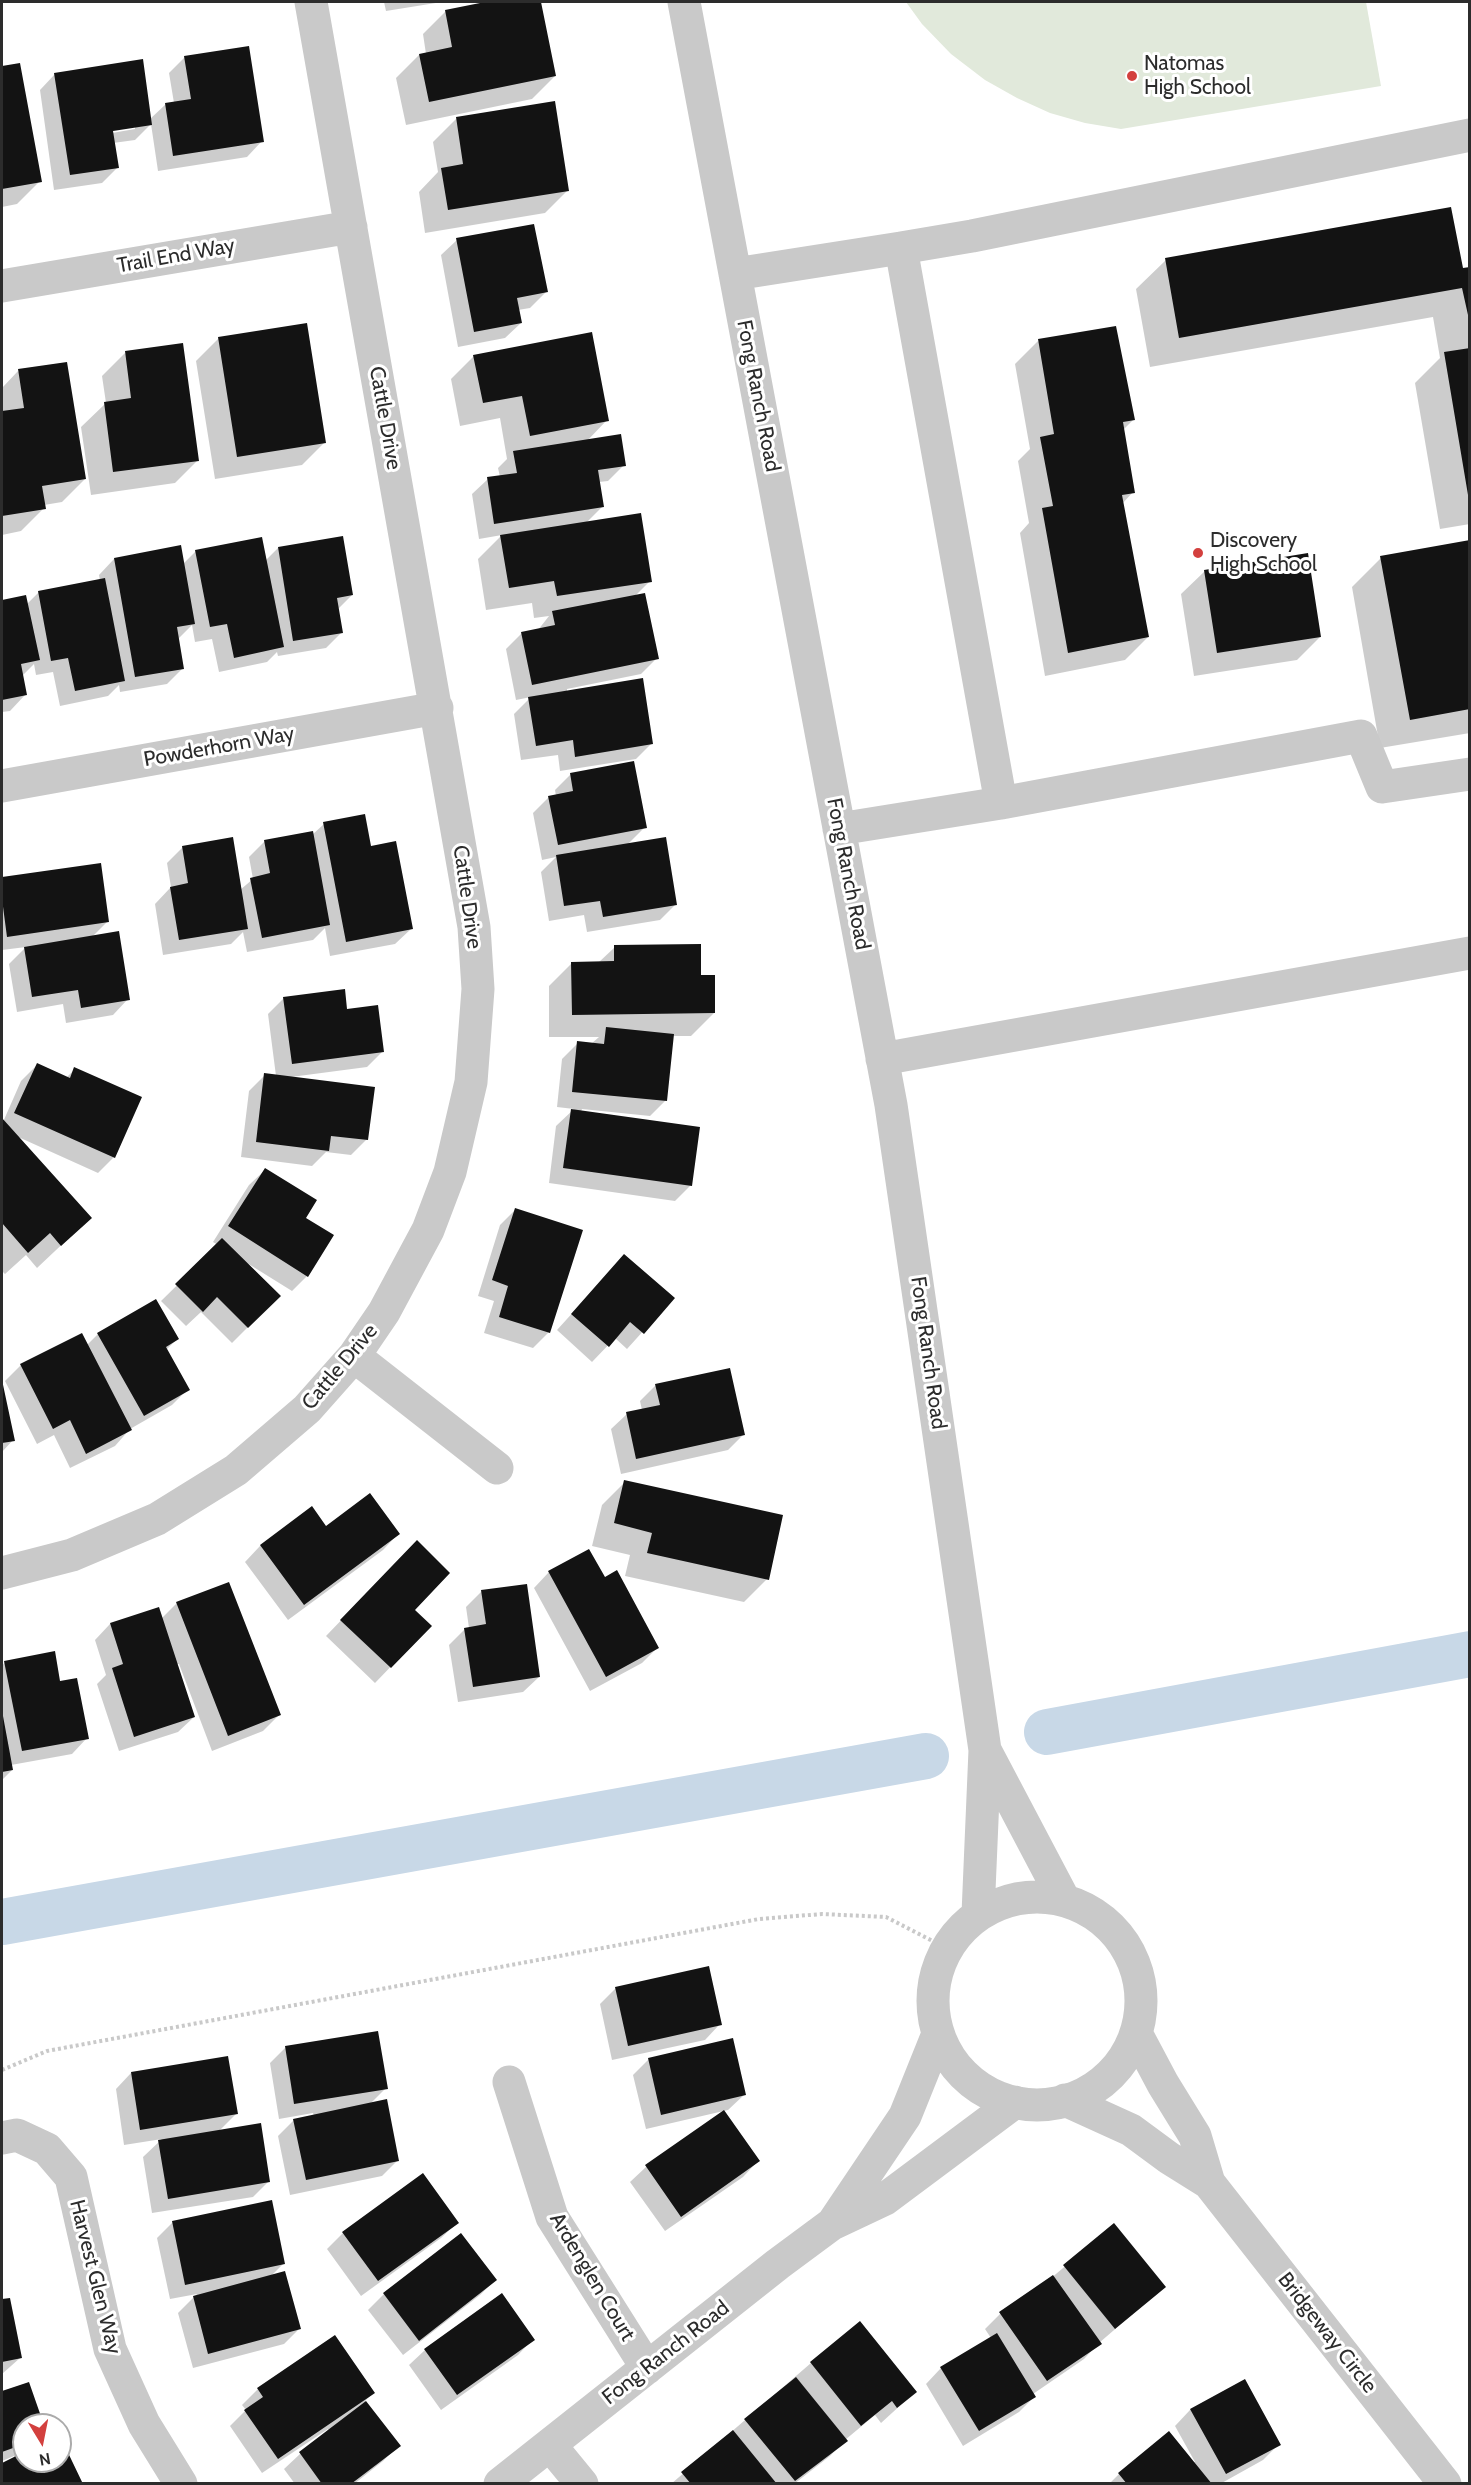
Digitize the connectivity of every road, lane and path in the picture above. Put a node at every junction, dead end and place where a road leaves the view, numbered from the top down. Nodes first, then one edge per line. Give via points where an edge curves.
1 (311, 2) edge
2 (684, 2) edge
3 (1470, 135) edge
4 (351, 227) junction
5 (901, 248) junction
6 (735, 274) junction
7 (2, 286) edge
8 (437, 708) junction
9 (1470, 774) edge
10 (2, 786) edge
11 (1001, 803) junction
12 (839, 829) junction
13 (1470, 953) edge
14 (882, 1059) junction
15 (354, 1356) junction
16 (496, 1468) dead end
17 (2, 1573) edge
18 (985, 1750) junction
19 (1063, 1898) junction
20 (978, 1914) junction
21 (948, 1949) junction
22 (938, 2034) junction
23 (1138, 2037) junction
24 (2, 2070) edge
25 (508, 2082) dead end
26 (1065, 2100) junction
27 (1015, 2102) junction
28 (2, 2138) edge
29 (1209, 2183) junction
30 (832, 2224) junction
31 (647, 2368) junction
32 (550, 2445) junction
33 (181, 2484) edge
34 (501, 2484) edge
35 (582, 2484) edge
36 (1445, 2484) edge

1 - 4 street, Cattle Drive
2 - 6 street, Fong Ranch Road
3 - 5 street
4 - 7 street, Trail End Way
4 - 8 street, Cattle Drive
5 - 6 street
5 - 11 street
6 - 12 street, Fong Ranch Road
8 - 10 street, Powderhorn Way
8 - 15 street, Cattle Drive via 474,927 478,989 471,1082 450,1172 428,1230 384,1312
9 - 11 street via 1382,787 1361,736
11 - 12 street
12 - 14 street, Fong Ranch Road
13 - 14 street
14 - 18 street, Fong Ranch Road
15 - 16 street
15 - 17 street, Cattle Drive via 307,1408 236,1470 158,1519 72,1555
18 - 19 street, Fong Ranch Road
18 - 20 street, Fong Ranch Road
19 - 20 street via 1003,1902
19 - 23 street via 1110,1926 1127,1949 1138,1975
20 - 21 street
21 - 22 street via 934,1981 933,2008
21 - 24 path via 886,1917 790,1915 59,2049
22 - 27 street via 950,2058 967,2078 990,2093
22 - 30 street, Fong Ranch Road via 905,2116
23 - 26 street via 1110,2075 1089,2091
23 - 29 street, Bridgeway Circle via 1195,2136
25 - 31 street, Ardenglen Court via 552,2217
26 - 27 street via 1040,2105
26 - 29 street, Bridgeway Circle via 1131,2130
27 - 30 street, Fong Ranch Road via 885,2199
28 - 33 street, Harvest Glen Way via 17,2135 47,2149 71,2177 110,2349 144,2424
29 - 36 street, Bridgeway Circle
30 - 31 street, Fong Ranch Road
31 - 32 street, Fong Ranch Road
32 - 34 street, Fong Ranch Road
32 - 35 street

